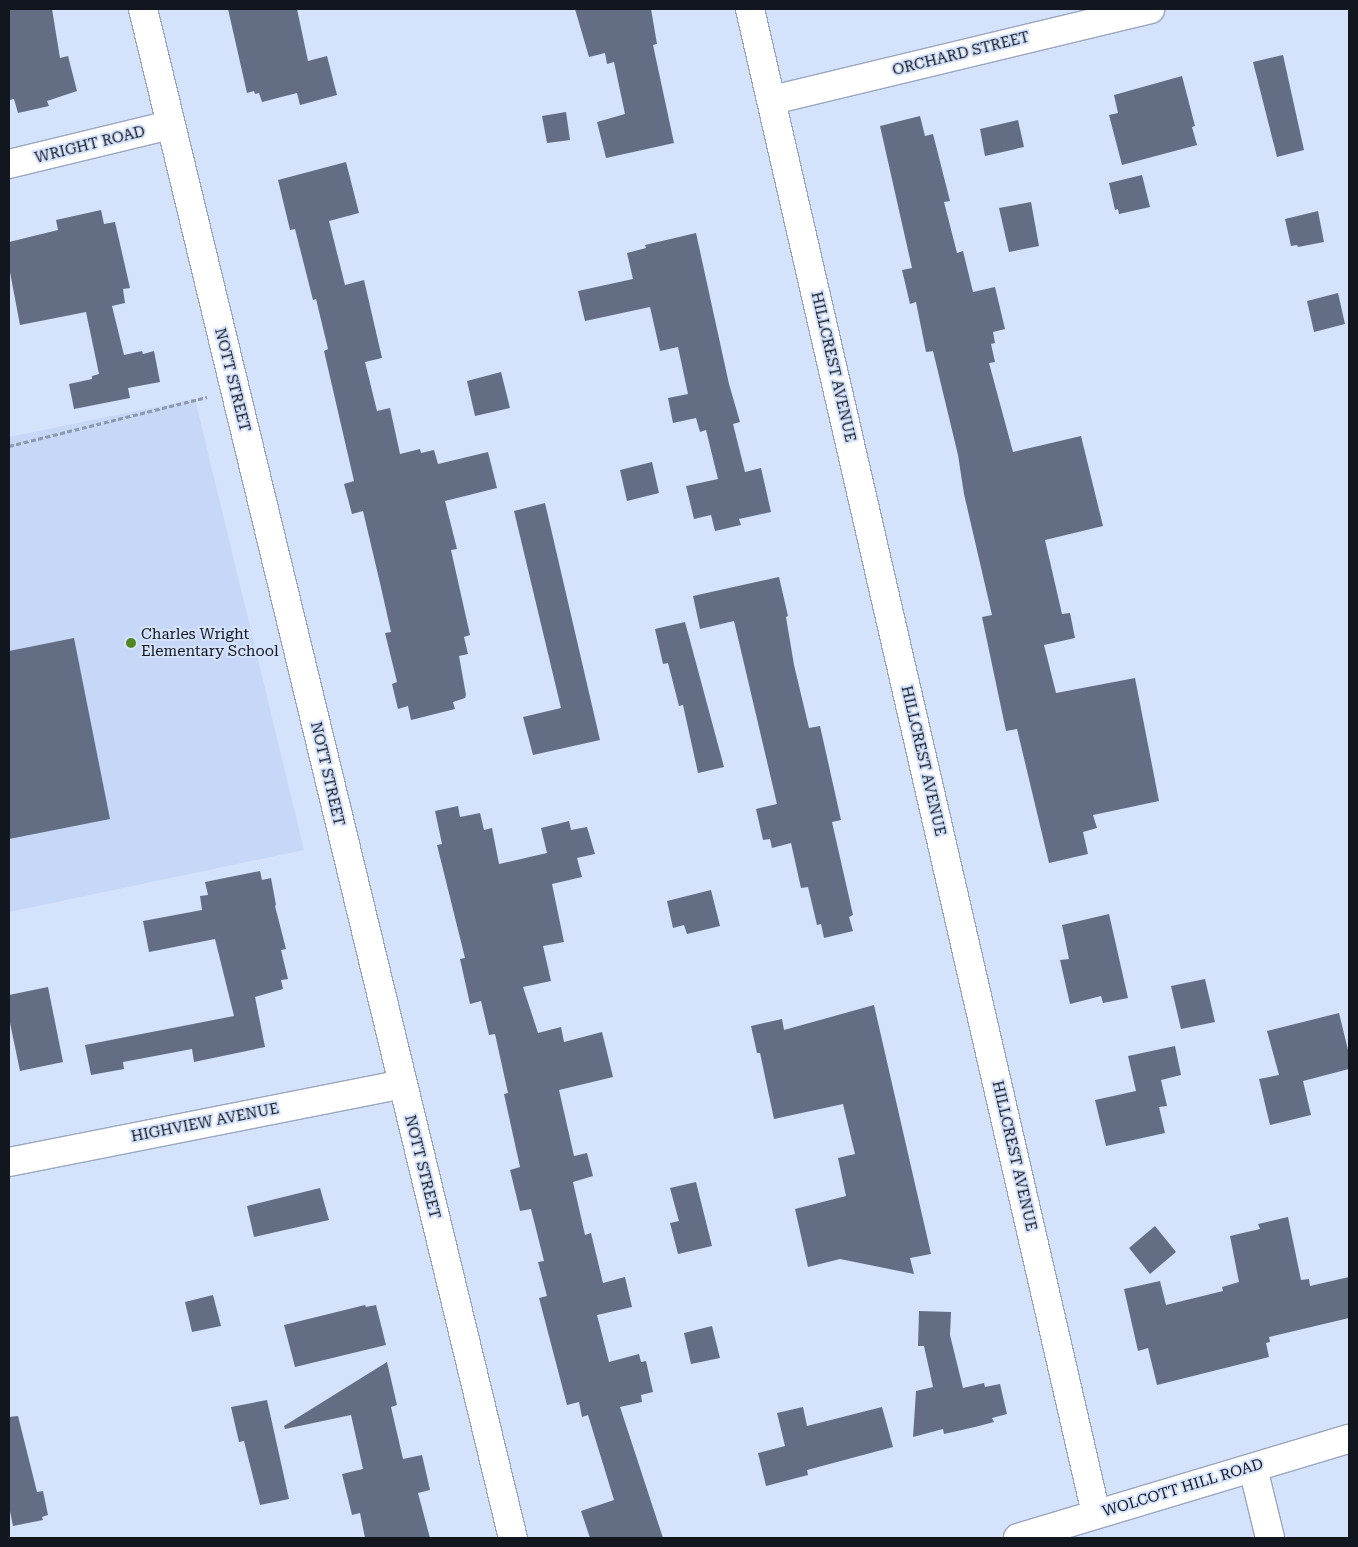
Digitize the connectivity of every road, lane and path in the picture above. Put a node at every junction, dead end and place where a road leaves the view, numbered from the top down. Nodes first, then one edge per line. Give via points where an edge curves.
1 (143, 9) edge
2 (750, 9) edge
3 (1150, 9) edge
4 (772, 100) junction
5 (170, 125) junction
6 (9, 164) edge
7 (196, 399) dead end
8 (9, 446) edge
9 (402, 1084) junction
10 (9, 1162) edge
11 (1349, 1439) edge
12 (1253, 1468) junction
13 (1096, 1514) junction
14 (513, 1538) edge
15 (1018, 1538) edge
16 (1270, 1538) edge

1 - 5 street, NOTT STREET
2 - 4 street, HILLCREST AVENUE
3 - 4 street, ORCHARD STREET
4 - 13 street, HILLCREST AVENUE
5 - 6 street, WRIGHT ROAD
5 - 9 street, NOTT STREET
7 - 8 path
9 - 10 street, HIGHVIEW AVENUE
9 - 14 street, NOTT STREET
11 - 12 street, WOLCOTT HILL ROAD
12 - 13 street, WOLCOTT HILL ROAD
12 - 16 street
13 - 15 street, WOLCOTT HILL ROAD

